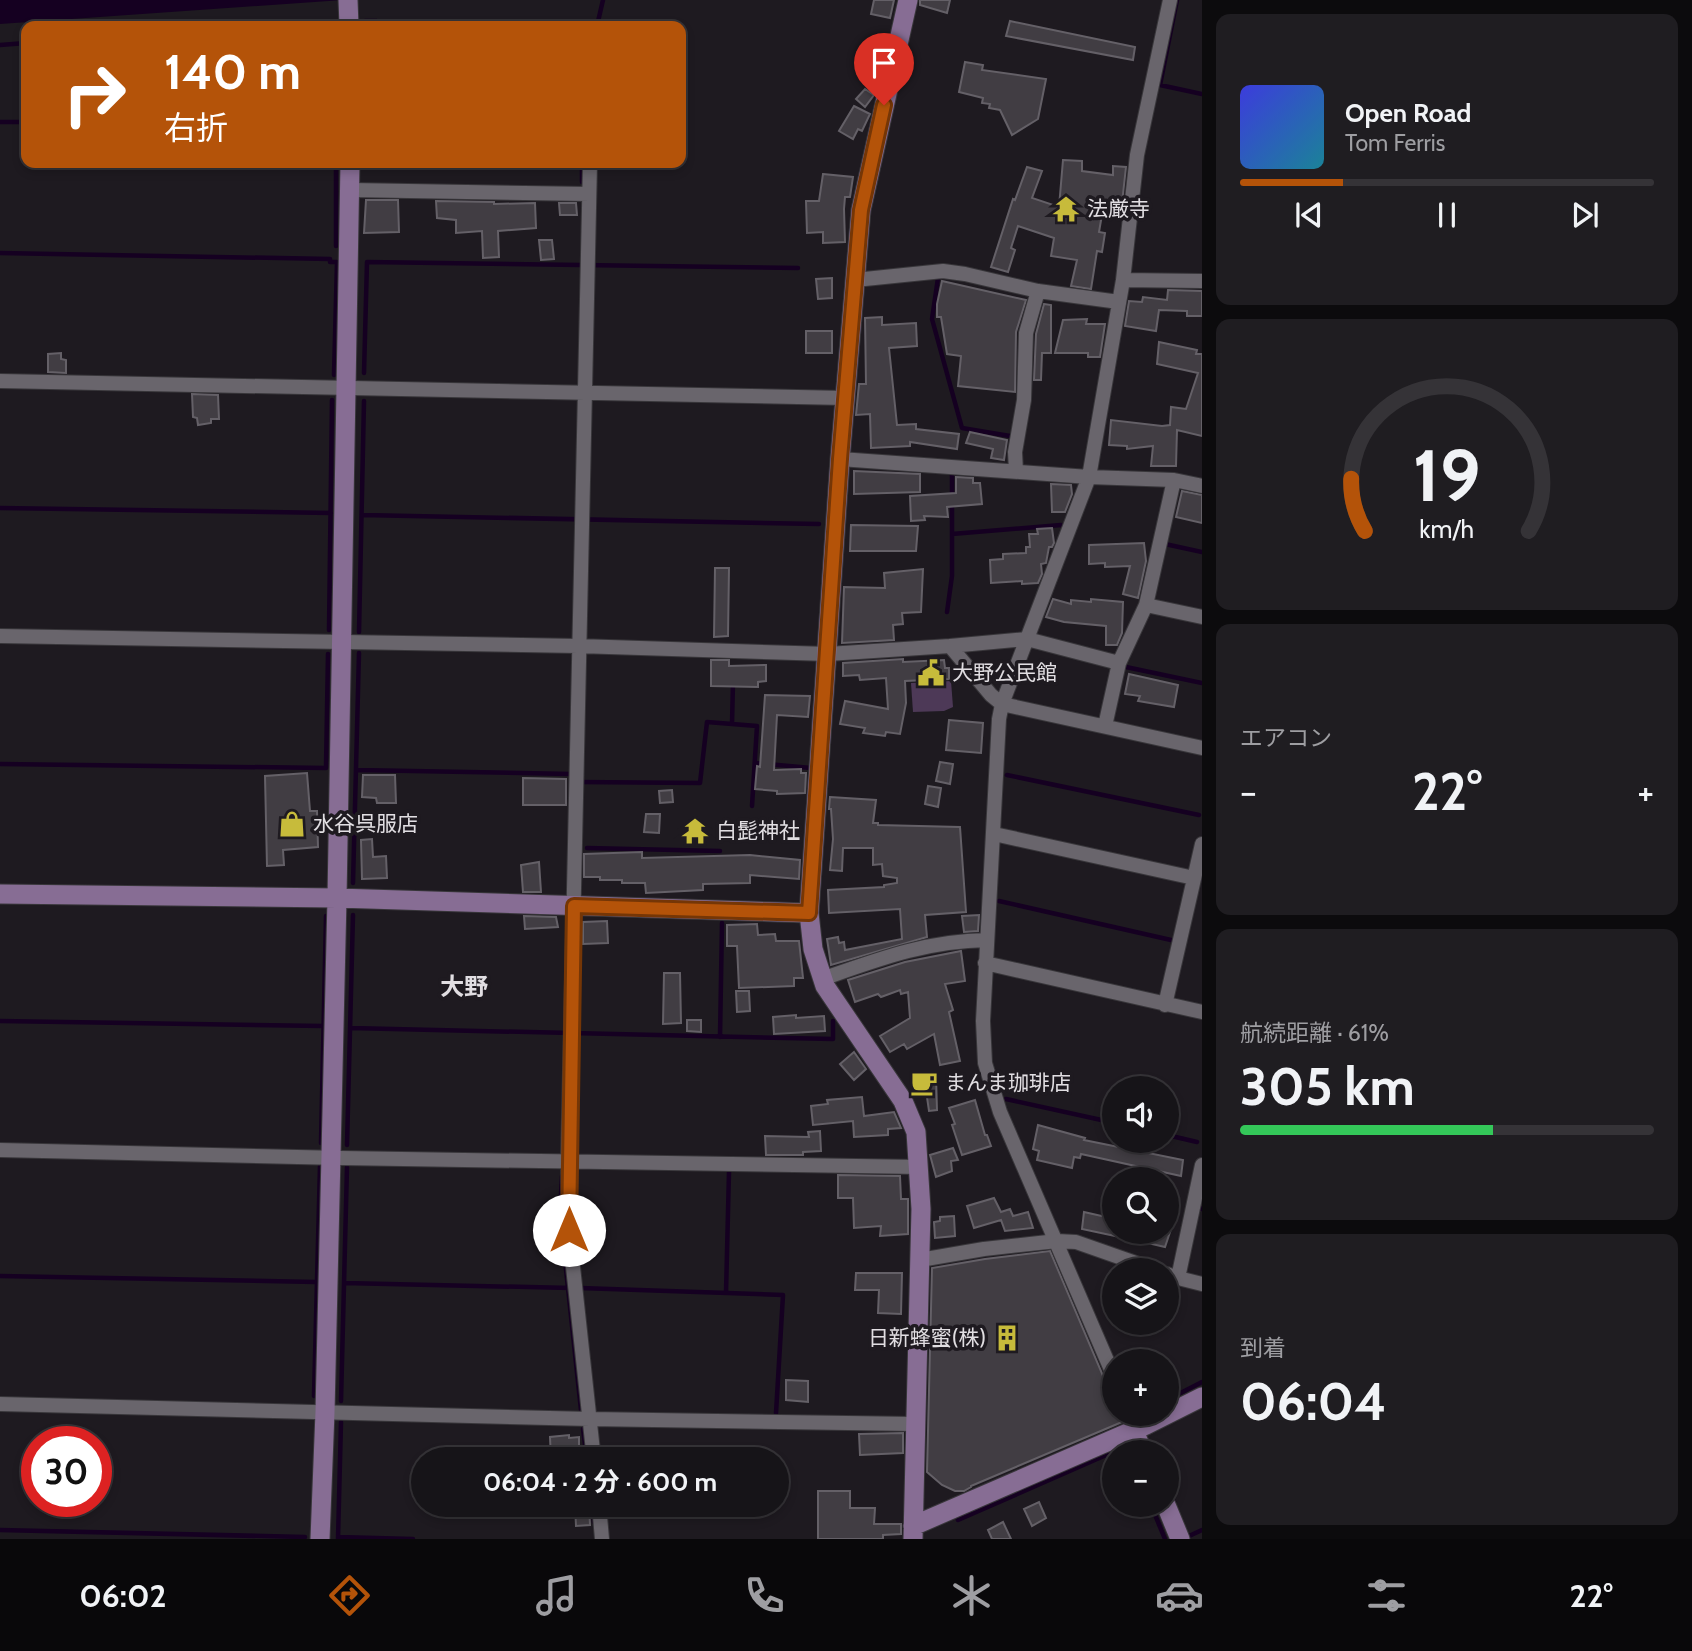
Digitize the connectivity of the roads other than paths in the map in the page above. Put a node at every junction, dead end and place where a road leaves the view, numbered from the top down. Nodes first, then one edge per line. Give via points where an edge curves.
1 (908, 0) edge
2 (1170, 0) edge
3 (348, 2) edge
4 (349, 21) edge
5 (350, 168) edge
6 (590, 168) edge
7 (351, 190) junction
8 (589, 194) junction
9 (1123, 280) junction
10 (855, 281) junction
11 (1202, 281) edge
12 (1038, 290) junction
13 (1119, 302) junction
14 (0, 381) edge
15 (347, 388) junction
16 (584, 393) junction
17 (845, 398) junction
18 (840, 459) junction
19 (1016, 471) junction
20 (1089, 477) junction
21 (1174, 480) junction
22 (1202, 486) edge
23 (1146, 605) junction
24 (1202, 617) edge
25 (0, 636) edge
26 (1027, 639) junction
27 (342, 643) junction
28 (578, 646) junction
29 (950, 646) junction
30 (828, 654) junction
31 (1119, 663) junction
32 (1002, 704) junction
33 (1105, 726) junction
34 (1202, 748) edge
35 (994, 834) junction
36 (1202, 844) edge
37 (1194, 878) junction
38 (0, 894) edge
39 (337, 898) junction
40 (574, 906) junction
41 (809, 913) junction
42 (987, 940) junction
43 (985, 963) junction
44 (822, 979) junction
45 (1165, 1005) junction
46 (1202, 1012) edge
47 (0, 1150) edge
48 (331, 1158) junction
49 (568, 1161) junction
50 (1202, 1166) edge
51 (920, 1167) junction
52 (1057, 1241) junction
53 (1122, 1258) edge
54 (1177, 1258) edge
55 (920, 1260) junction
56 (1179, 1278) edge
57 (1202, 1284) edge
58 (1103, 1349) edge
59 (1202, 1397) edge
60 (0, 1405) edge
61 (1179, 1405) edge
62 (325, 1412) junction
63 (590, 1419) junction
64 (915, 1424) junction
65 (1124, 1426) edge
66 (593, 1447) edge
67 (600, 1517) edge
68 (1171, 1517) edge
69 (913, 1533) edge
70 (320, 1539) edge
71 (602, 1539) edge
72 (1180, 1539) edge

1 - 10 street via 865,185
2 - 9 street via 1137,155
3 - 4 street
5 - 7 street
6 - 8 street
7 - 8 street
7 - 15 street
8 - 16 street
9 - 11 street
9 - 13 street
10 - 12 street via 943,271
10 - 17 street
12 - 13 street
12 - 19 street via 1026,333
13 - 20 street
14 - 15 street
15 - 16 street
15 - 27 street
16 - 17 street
16 - 28 street
17 - 18 street
18 - 19 street
18 - 30 street
19 - 20 street
20 - 21 street
20 - 26 street
21 - 22 street
21 - 23 street
23 - 24 street
23 - 31 street
25 - 27 street
26 - 29 street
26 - 31 street
26 - 32 street
27 - 28 street
27 - 39 street
28 - 30 street
28 - 40 street
29 - 30 street
29 - 32 street
30 - 41 street
31 - 33 street
32 - 33 street
32 - 35 street
33 - 34 street
35 - 37 street
35 - 42 street
36 - 37 street
37 - 45 street
38 - 39 street
39 - 40 street
39 - 48 street
40 - 41 street
40 - 49 street
41 - 44 street
42 - 43 street
42 - 44 street via 905,950
43 - 45 street
43 - 52 street via 983,1041 990,1085
44 - 51 street via 903,1101 916,1132
45 - 46 street
47 - 48 street
48 - 49 street
48 - 62 street
49 - 51 street
49 - 63 street via 569,1230
50 - 54 street
51 - 55 street
52 - 53 street via 1076,1242
52 - 55 street
52 - 58 street
55 - 64 street
56 - 57 street
59 - 61 street
60 - 62 street
62 - 63 street
62 - 70 street
63 - 64 street
63 - 66 street
64 - 69 street
65 - 69 street
67 - 71 street
68 - 72 street

